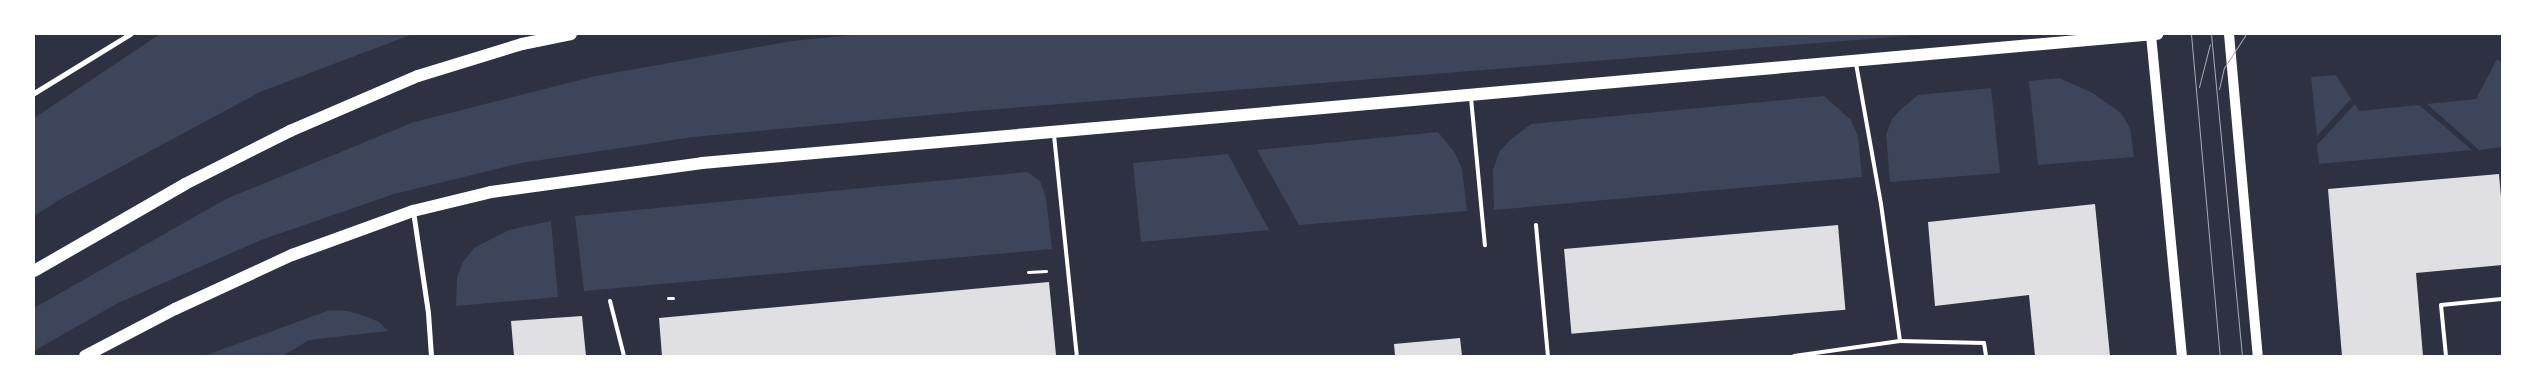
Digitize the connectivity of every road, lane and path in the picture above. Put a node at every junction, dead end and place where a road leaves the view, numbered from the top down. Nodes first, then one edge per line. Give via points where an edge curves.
1 (130, 34) edge
2 (571, 34) edge
3 (2153, 34) edge
4 (2229, 34) edge
5 (1855, 60) junction
6 (34, 93) edge
7 (1471, 96) junction
8 (1054, 133) junction
9 (413, 211) junction
10 (1536, 225) dead end
11 (1485, 245) dead end
12 (34, 271) edge
13 (668, 298) dead end
14 (673, 298) dead end
15 (2502, 299) edge
16 (610, 301) dead end
17 (1900, 341) junction
18 (85, 356) edge
19 (431, 356) edge
20 (624, 356) edge
21 (1077, 356) edge
22 (1548, 356) edge
23 (1794, 356) edge
24 (1986, 356) edge
25 (2182, 356) edge
26 (2258, 356) edge
27 (2446, 356) edge

1 - 6 street
2 - 12 main road via 522,44 418,76 290,131 185,184
3 - 5 main road
3 - 25 main road
4 - 26 main road
5 - 7 main road
5 - 17 lane via 1881,204
7 - 8 main road
7 - 11 lane
8 - 9 main road via 702,163 491,192
8 - 21 lane
9 - 18 main road via 292,255 175,309
9 - 19 street
10 - 22 lane
13 - 14 path
15 - 27 lane via 2441,305
16 - 20 lane
17 - 23 lane
17 - 24 lane via 1984,343

